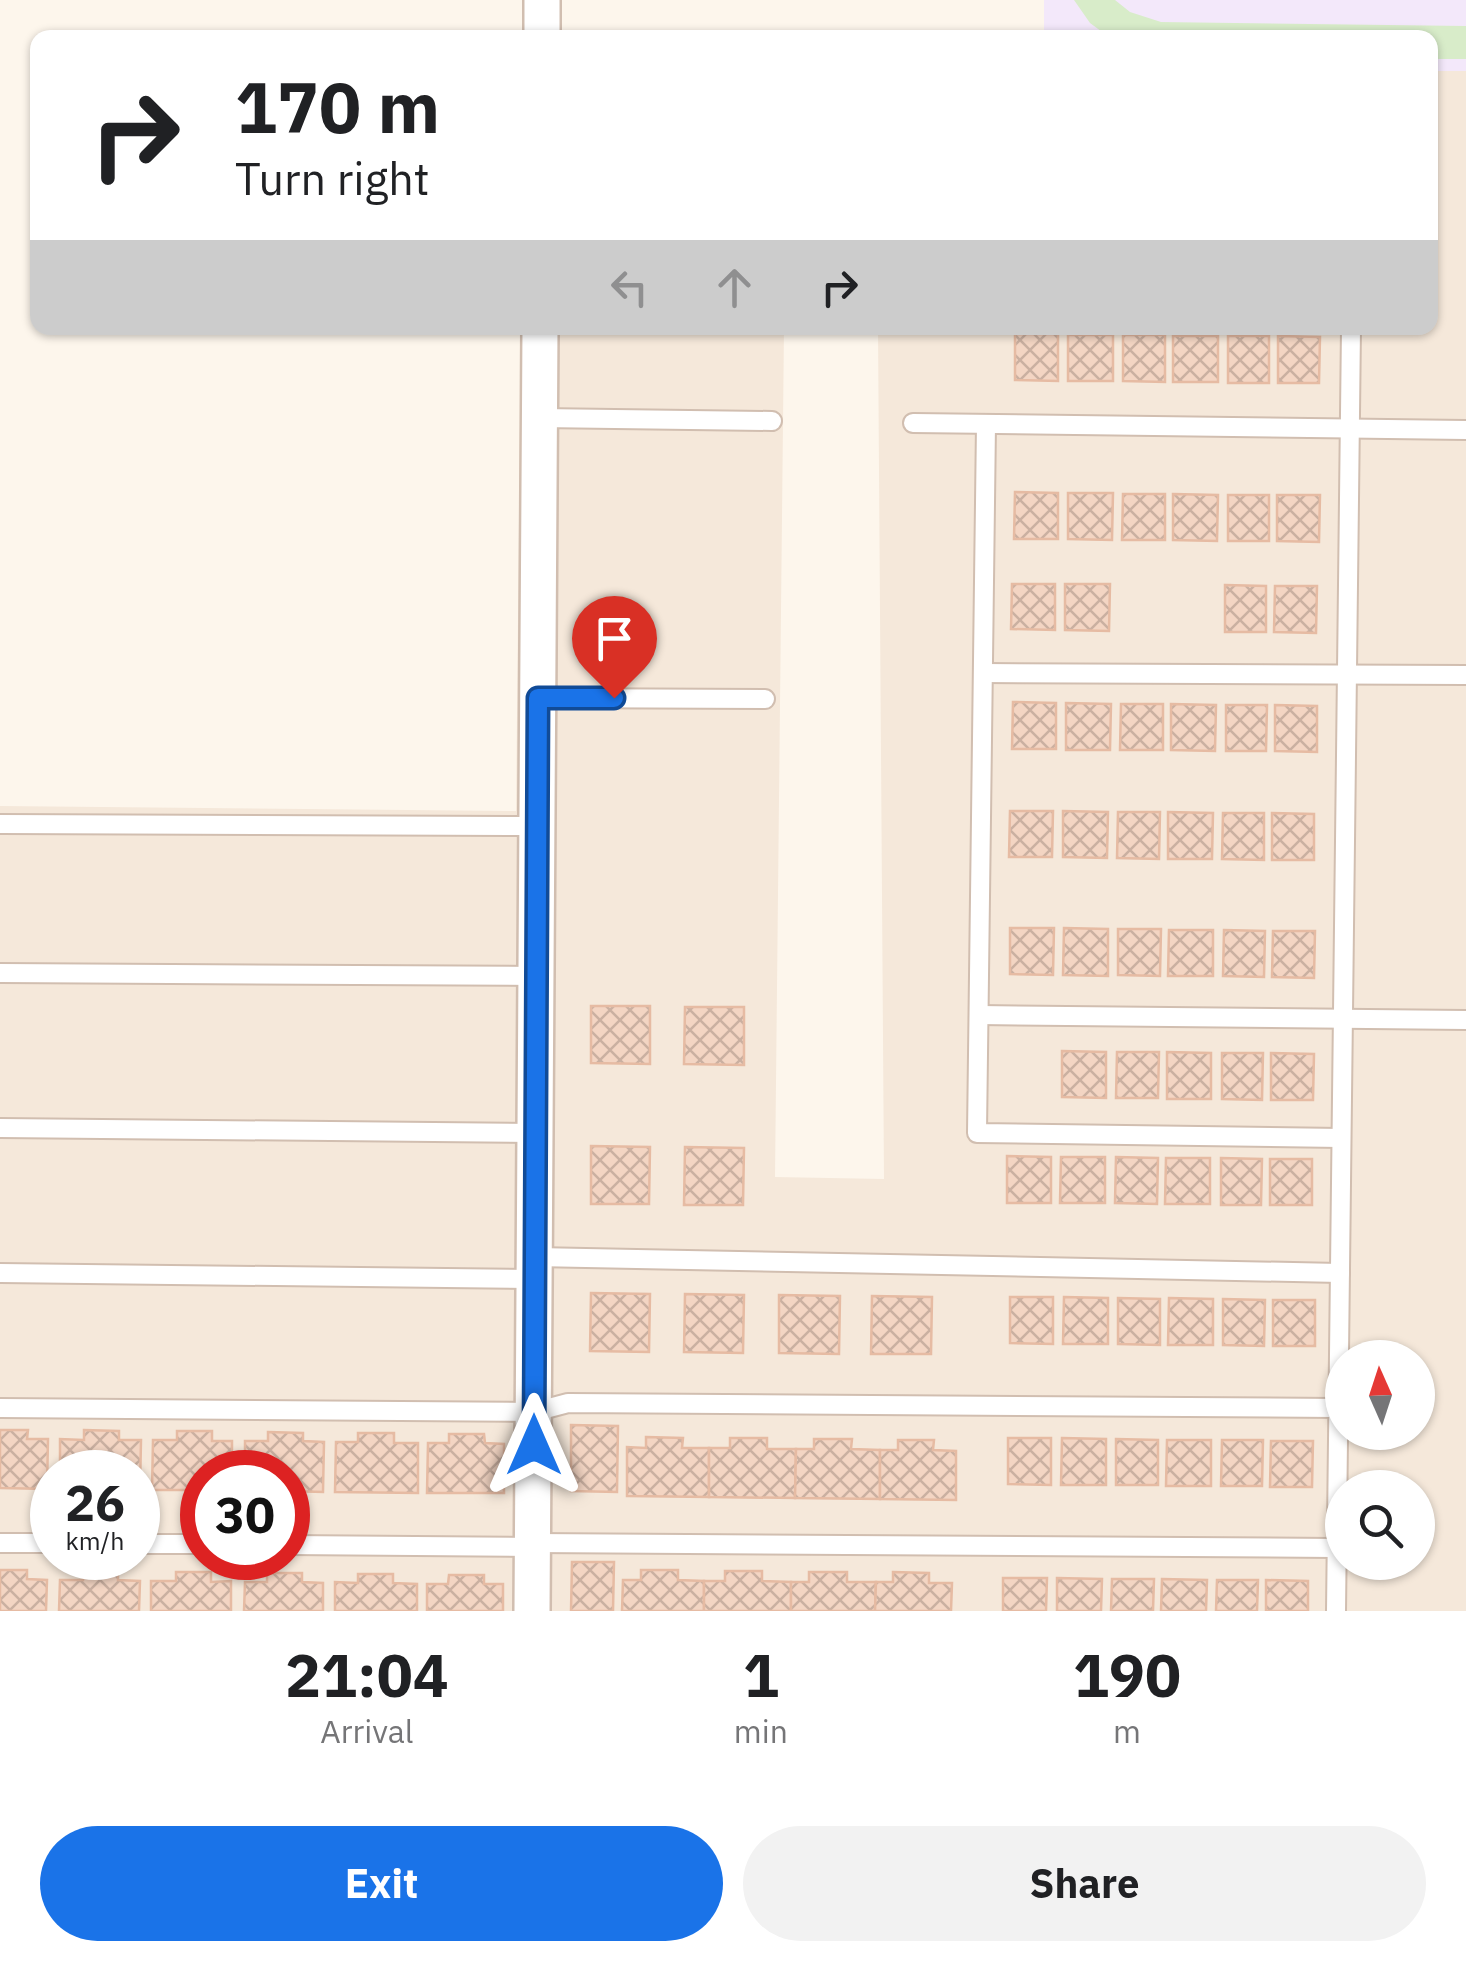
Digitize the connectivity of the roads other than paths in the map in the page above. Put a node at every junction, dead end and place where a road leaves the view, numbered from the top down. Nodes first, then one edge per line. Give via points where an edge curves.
1 (542, 0) edge
2 (542, 30) edge
3 (540, 335) edge
4 (1351, 335) edge
5 (540, 418) junction
6 (772, 421) dead end
7 (913, 423) dead end
8 (986, 424) junction
9 (1350, 428) junction
10 (1466, 430) edge
11 (983, 673) junction
12 (1346, 674) junction
13 (1466, 675) edge
14 (538, 698) junction
15 (765, 699) dead end
16 (0, 824) edge
17 (537, 826) junction
18 (0, 973) edge
19 (536, 976) junction
20 (979, 1015) junction
21 (1342, 1018) junction
22 (1466, 1020) edge
23 (0, 1128) edge
24 (536, 1133) junction
25 (1341, 1138) junction
26 (534, 1268) junction
27 (1340, 1272) junction
28 (0, 1274) edge
29 (1339, 1340) edge
30 (0, 1408) edge
31 (1325, 1408) edge
32 (534, 1412) junction
33 (0, 1542) edge
34 (30, 1543) edge
35 (310, 1545) edge
36 (533, 1545) junction
37 (1325, 1548) edge
38 (1336, 1580) edge
39 (532, 1611) edge
40 (1336, 1611) edge

1 - 2 street
3 - 5 street
4 - 9 lane
5 - 6 lane
5 - 14 street
7 - 8 lane
8 - 9 lane
8 - 11 lane
9 - 10 lane
9 - 12 lane
11 - 12 lane
11 - 20 lane
12 - 13 lane
12 - 21 lane
14 - 15 lane
14 - 17 street
16 - 17 lane
17 - 19 street
18 - 19 lane
19 - 24 street
20 - 21 lane
20 - 25 lane via 978,1134
21 - 22 lane
21 - 25 lane
23 - 24 lane
24 - 26 street
25 - 27 lane
26 - 27 lane
26 - 28 lane
26 - 32 street
27 - 29 lane
30 - 32 lane
31 - 32 lane via 568,1403
32 - 36 street
33 - 34 lane
35 - 36 lane
36 - 37 lane
36 - 39 street
38 - 40 lane

